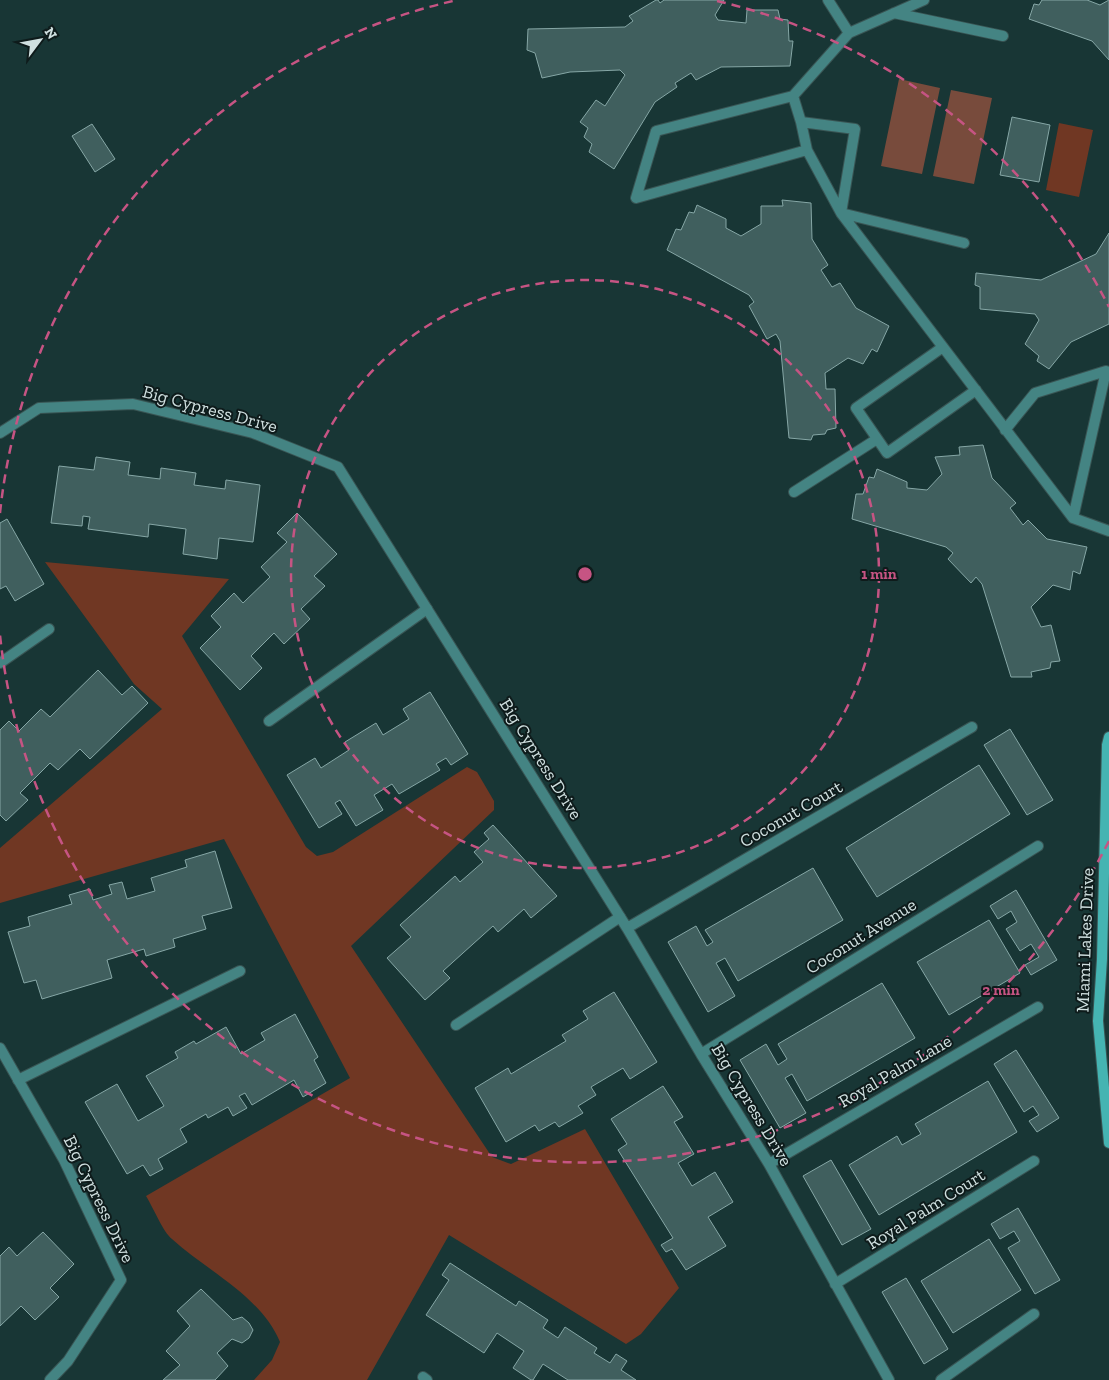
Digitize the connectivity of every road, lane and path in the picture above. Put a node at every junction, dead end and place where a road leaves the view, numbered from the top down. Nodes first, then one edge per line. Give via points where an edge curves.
1 (828, 0) edge
2 (924, 0) edge
3 (894, 13) junction
4 (849, 33) junction
5 (1003, 36) dead end
6 (793, 96) junction
7 (802, 122) junction
8 (807, 150) junction
9 (841, 213) junction
10 (964, 243) dead end
11 (942, 347) junction
12 (976, 390) junction
13 (1005, 430) junction
14 (0, 433) edge
15 (877, 439) junction
16 (794, 492) dead end
17 (1073, 518) junction
18 (1109, 532) edge
19 (427, 609) junction
20 (49, 629) dead end
21 (0, 664) edge
22 (269, 721) dead end
23 (972, 727) dead end
24 (1109, 737) edge
25 (1038, 846) dead end
26 (620, 917) junction
27 (627, 928) junction
28 (1106, 935) edge
29 (240, 971) dead end
30 (1038, 1006) dead end
31 (456, 1025) dead end
32 (0, 1048) edge
33 (701, 1054) junction
34 (18, 1080) junction
35 (1109, 1143) edge
36 (1034, 1161) dead end
37 (769, 1164) junction
38 (835, 1284) junction
39 (1034, 1314) dead end
40 (50, 1380) edge
41 (889, 1380) edge
42 (941, 1380) edge

1 - 4 street
2 - 3 street
3 - 4 street
3 - 5 street
4 - 6 street
6 - 7 street
6 - 8 street via 656,131 636,198
7 - 8 street
7 - 9 street via 855,129
8 - 9 street
9 - 10 street
9 - 11 street
11 - 12 street
11 - 15 street via 856,408
12 - 13 street
12 - 15 street via 887,453
13 - 17 street
13 - 17 street via 1035,393 1106,370
14 - 19 street, Big Cypress Drive via 39,408 133,404 253,433 338,467
15 - 16 street
17 - 18 street
19 - 22 street
19 - 26 street, Big Cypress Drive
20 - 21 street
23 - 27 street, Coconut Court
24 - 28 main road, Miami Lakes Drive
25 - 33 street, Coconut Avenue
26 - 27 street, Big Cypress Drive
26 - 31 street
27 - 33 street, Big Cypress Drive
28 - 35 main road, Miami Lakes Drive via 1098,1022
29 - 34 street
30 - 37 street, Royal Palm Lane
32 - 34 street, Big Cypress Drive
33 - 37 street, Big Cypress Drive
34 - 40 street, Big Cypress Drive via 64,1160 121,1280 68,1361
36 - 38 street, Royal Palm Court
37 - 38 street, Big Cypress Drive
38 - 41 street, Big Cypress Drive
39 - 42 street

